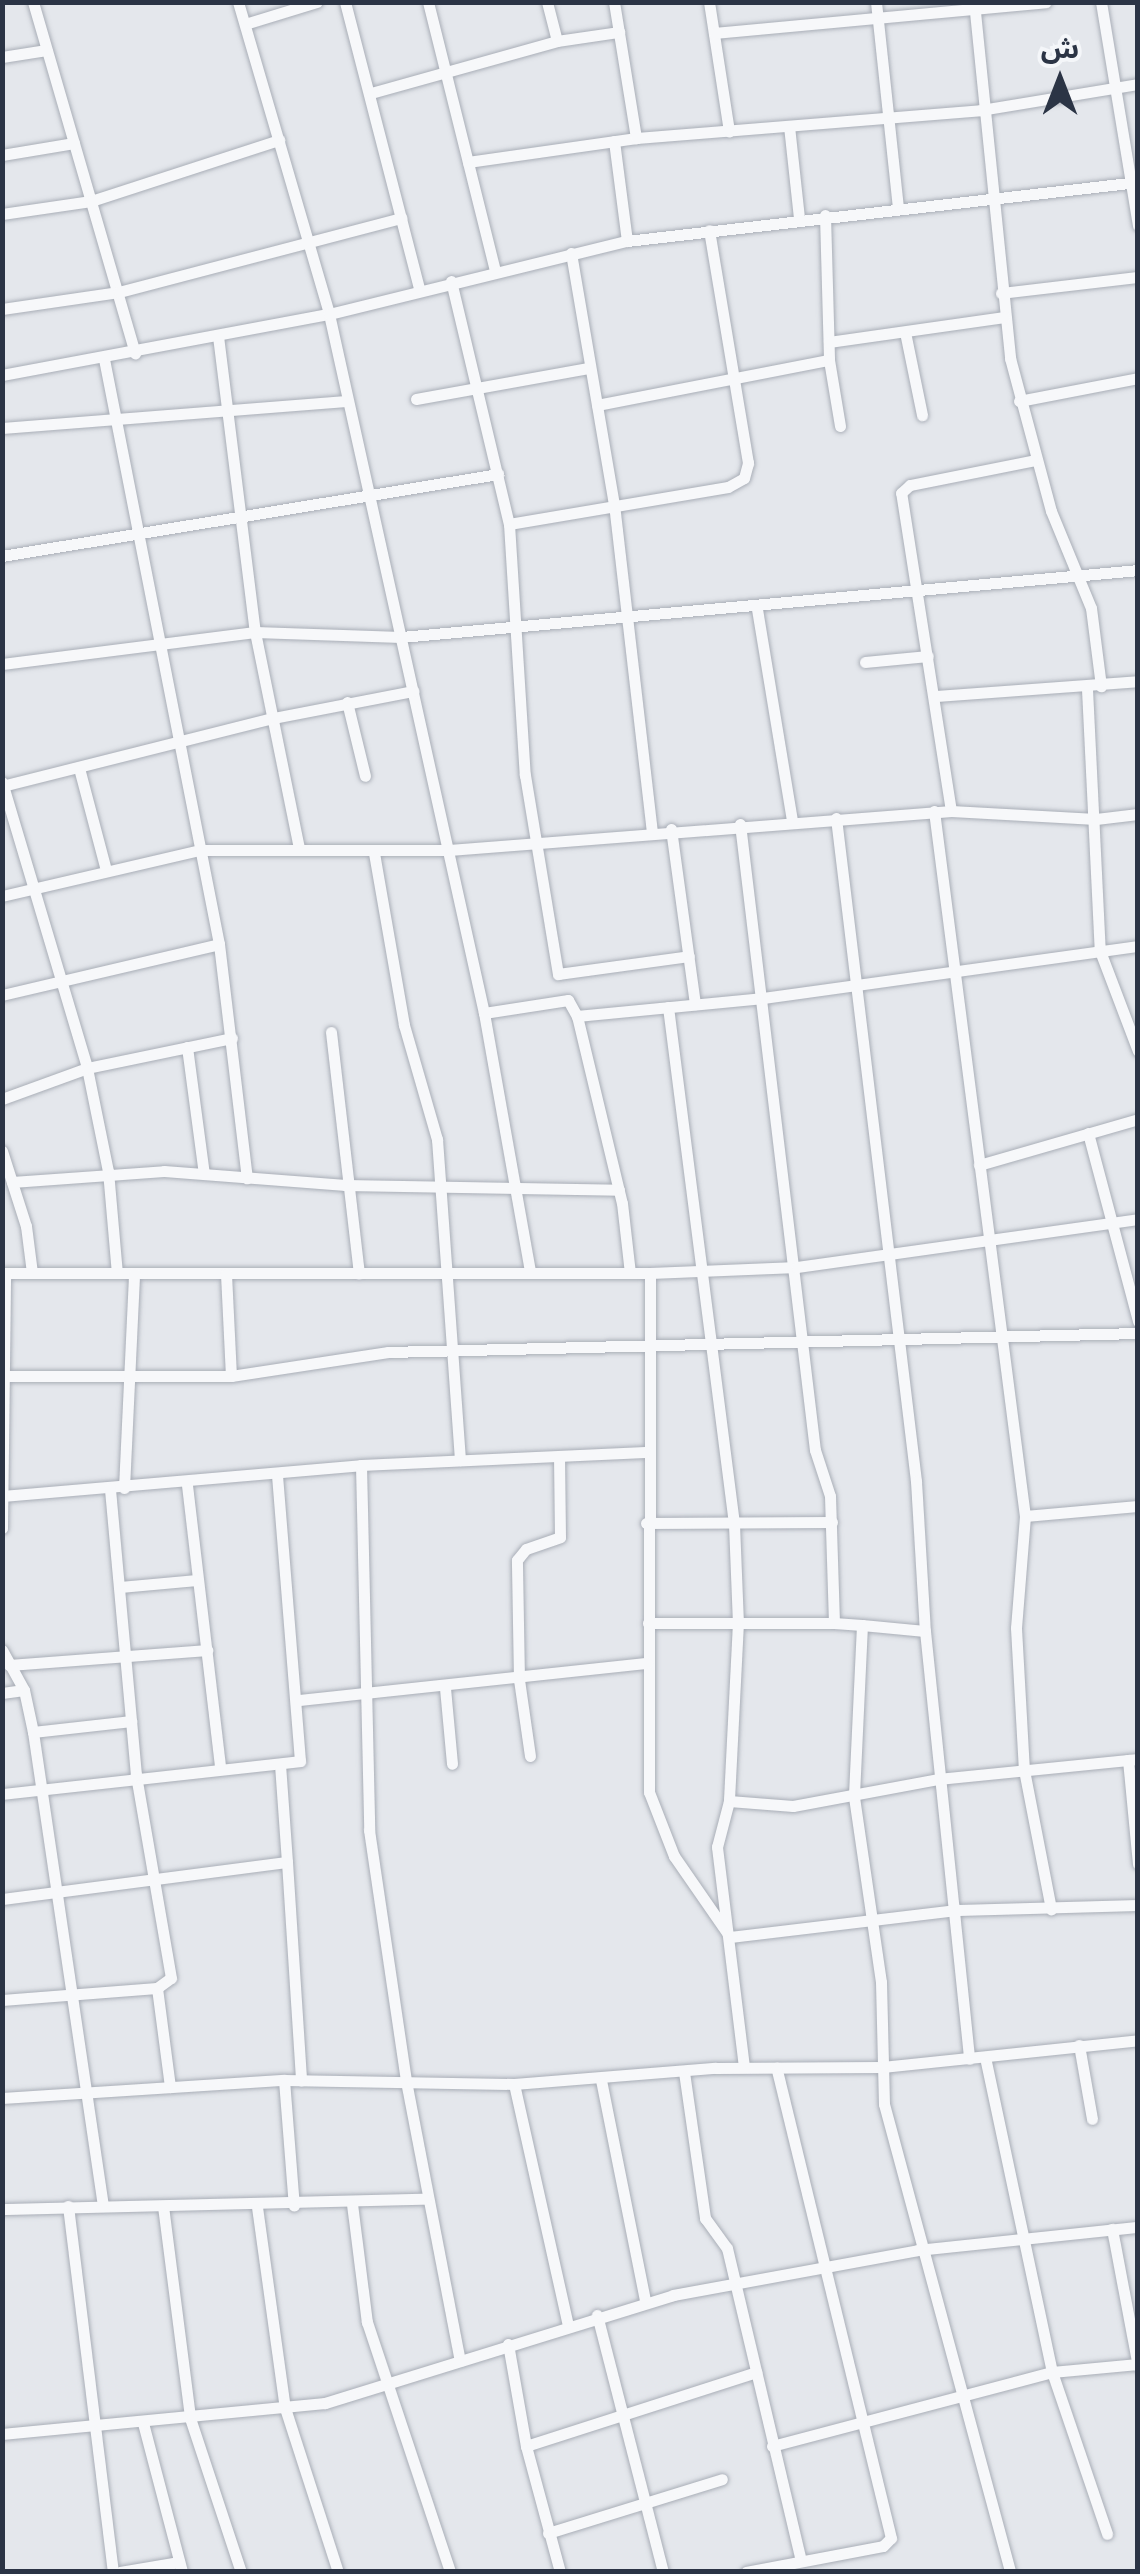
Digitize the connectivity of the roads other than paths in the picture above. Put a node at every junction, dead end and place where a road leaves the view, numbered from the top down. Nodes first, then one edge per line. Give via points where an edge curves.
1 (33, 2) edge
2 (238, 2) edge
3 (318, 2) edge
4 (345, 2) edge
5 (428, 2) edge
6 (547, 2) edge
7 (614, 2) edge
8 (709, 2) edge
9 (1046, 2) edge
10 (1100, 2) edge
11 (974, 6) edge
12 (877, 9) edge
13 (245, 24) junction
14 (619, 32) junction
15 (714, 33) junction
16 (557, 41) junction
17 (46, 50) junction
18 (2, 57) edge
19 (445, 70) junction
20 (1138, 84) edge
21 (1114, 88) junction
22 (371, 92) junction
23 (981, 110) junction
24 (889, 116) junction
25 (789, 126) junction
26 (729, 131) junction
27 (636, 138) junction
28 (279, 140) junction
29 (614, 141) junction
30 (74, 142) junction
31 (2, 154) edge
32 (468, 162) junction
33 (1134, 183) edge
34 (91, 201) junction
35 (992, 201) junction
36 (898, 209) junction
37 (2, 214) edge
38 (825, 215) junction
39 (401, 218) junction
40 (799, 218) junction
41 (1138, 225) edge
42 (709, 230) junction
43 (308, 240) junction
44 (627, 242) junction
45 (571, 253) junction
46 (495, 271) junction
47 (1138, 276) edge
48 (450, 281) junction
49 (419, 289) junction
50 (119, 292) junction
51 (1001, 293) junction
52 (2, 309) edge
53 (328, 314) junction
54 (1004, 317) junction
55 (905, 332) junction
56 (218, 336) junction
57 (830, 342) junction
58 (135, 353) junction
59 (104, 359) junction
60 (829, 360) junction
61 (588, 368) junction
62 (2, 375) edge
63 (734, 377) junction
64 (1138, 378) edge
65 (476, 388) junction
66 (416, 399) dead end
67 (346, 401) junction
68 (1019, 401) junction
69 (597, 405) junction
70 (229, 409) junction
71 (922, 415) dead end
72 (116, 417) junction
73 (840, 426) dead end
74 (2, 428) edge
75 (1035, 460) junction
76 (498, 474) junction
77 (368, 496) junction
78 (614, 504) junction
79 (245, 514) junction
80 (510, 524) junction
81 (137, 528) junction
82 (2, 556) edge
83 (1138, 570) edge
84 (1077, 574) junction
85 (917, 587) junction
86 (756, 609) junction
87 (625, 618) junction
88 (514, 628) junction
89 (255, 632) junction
90 (401, 636) junction
91 (161, 642) junction
92 (928, 656) junction
93 (865, 662) dead end
94 (2, 664) edge
95 (1138, 681) edge
96 (1094, 688) junction
97 (413, 692) junction
98 (936, 696) junction
99 (347, 702) junction
100 (273, 718) junction
101 (178, 743) junction
102 (79, 768) junction
103 (366, 776) dead end
104 (3, 784) edge
105 (951, 810) junction
106 (934, 811) junction
107 (1138, 814) edge
108 (836, 818) junction
109 (1096, 819) junction
110 (792, 820) junction
111 (740, 824) junction
112 (671, 829) junction
113 (652, 831) junction
114 (533, 844) junction
115 (298, 849) junction
116 (200, 850) junction
117 (449, 850) junction
118 (374, 853) junction
119 (106, 870) junction
120 (34, 888) junction
121 (2, 896) edge
122 (219, 944) junction
123 (1138, 946) edge
124 (1100, 951) junction
125 (688, 956) junction
126 (953, 972) junction
127 (558, 974) junction
128 (61, 978) junction
129 (857, 985) junction
130 (2, 995) edge
131 (762, 998) junction
132 (568, 1000) junction
133 (695, 1004) junction
134 (668, 1006) junction
135 (484, 1013) junction
136 (577, 1016) junction
137 (332, 1032) dead end
138 (232, 1038) junction
139 (187, 1047) junction
140 (1138, 1051) edge
141 (87, 1068) junction
142 (2, 1098) edge
143 (1138, 1119) edge
144 (1088, 1133) junction
145 (2, 1152) edge
146 (979, 1165) junction
147 (108, 1170) junction
148 (204, 1174) junction
149 (247, 1178) junction
150 (12, 1182) junction
151 (345, 1185) junction
152 (440, 1185) junction
153 (519, 1190) junction
154 (619, 1190) junction
155 (1138, 1220) edge
156 (1111, 1226) junction
157 (989, 1244) junction
158 (889, 1258) junction
159 (797, 1267) junction
160 (704, 1270) junction
161 (530, 1272) junction
162 (4, 1273) edge
163 (32, 1273) junction
164 (117, 1273) junction
165 (134, 1273) junction
166 (360, 1273) junction
167 (630, 1273) junction
168 (650, 1273) junction
169 (226, 1274) junction
170 (445, 1274) junction
171 (1138, 1321) edge
172 (1138, 1333) edge
173 (1002, 1336) junction
174 (897, 1338) junction
175 (806, 1340) junction
176 (716, 1343) junction
177 (648, 1345) junction
178 (448, 1350) junction
179 (3, 1359) edge
180 (3, 1376) edge
181 (129, 1376) junction
182 (230, 1376) junction
183 (645, 1452) junction
184 (559, 1456) junction
185 (460, 1460) junction
186 (361, 1465) junction
187 (277, 1474) junction
188 (187, 1485) junction
189 (117, 1488) junction
190 (3, 1496) edge
191 (1138, 1506) edge
192 (1025, 1516) junction
193 (832, 1522) junction
194 (646, 1523) junction
195 (734, 1524) junction
196 (2, 1528) edge
197 (197, 1580) junction
198 (120, 1587) junction
199 (738, 1622) junction
200 (648, 1623) junction
201 (834, 1623) junction
202 (862, 1625) junction
203 (924, 1631) junction
204 (2, 1650) edge
205 (208, 1650) junction
206 (126, 1654) junction
207 (647, 1663) junction
208 (9, 1665) junction
209 (519, 1680) junction
210 (445, 1688) junction
211 (24, 1690) junction
212 (2, 1693) edge
213 (365, 1695) junction
214 (300, 1700) junction
215 (132, 1721) junction
216 (32, 1732) junction
217 (530, 1756) dead end
218 (1133, 1759) edge
219 (452, 1764) dead end
220 (280, 1765) junction
221 (220, 1768) junction
222 (1024, 1770) junction
223 (136, 1775) junction
224 (938, 1780) junction
225 (38, 1788) junction
226 (2, 1794) edge
227 (854, 1797) junction
228 (729, 1801) junction
229 (286, 1862) junction
230 (1138, 1864) edge
231 (152, 1880) junction
232 (53, 1892) junction
233 (2, 1899) edge
234 (1138, 1905) edge
235 (1050, 1909) junction
236 (958, 1910) junction
237 (873, 1918) junction
238 (730, 1937) junction
239 (157, 1988) junction
240 (69, 1994) junction
241 (2, 2000) edge
242 (1138, 2040) edge
243 (1079, 2045) junction
244 (985, 2057) junction
245 (969, 2059) junction
246 (744, 2067) junction
247 (883, 2067) junction
248 (776, 2068) junction
249 (684, 2072) junction
250 (284, 2080) junction
251 (600, 2080) junction
252 (301, 2081) junction
253 (406, 2081) junction
254 (514, 2084) junction
255 (170, 2088) junction
256 (86, 2091) junction
257 (2, 2098) edge
258 (1092, 2120) dead end
259 (426, 2198) junction
260 (352, 2204) junction
261 (68, 2206) junction
262 (103, 2206) junction
263 (163, 2206) junction
264 (294, 2206) junction
265 (256, 2207) junction
266 (2, 2209) edge
267 (1138, 2226) edge
268 (1112, 2229) junction
269 (1019, 2238) junction
270 (918, 2250) junction
271 (826, 2264) junction
272 (736, 2282) junction
273 (645, 2301) junction
274 (597, 2315) junction
275 (568, 2324) junction
276 (508, 2344) junction
277 (460, 2362) junction
278 (1137, 2365) edge
279 (756, 2372) junction
280 (1052, 2372) junction
281 (386, 2386) junction
282 (958, 2395) junction
283 (286, 2408) junction
284 (620, 2416) junction
285 (190, 2418) junction
286 (143, 2423) junction
287 (861, 2423) junction
288 (96, 2428) junction
289 (2, 2434) edge
290 (526, 2446) junction
291 (772, 2446) junction
292 (722, 2479) dead end
293 (642, 2506) junction
294 (548, 2534) junction
295 (1107, 2534) dead end
296 (801, 2560) junction
297 (180, 2567) edge
298 (117, 2572) edge
299 (241, 2572) edge
300 (338, 2572) edge
301 (450, 2572) edge
302 (560, 2572) edge
303 (664, 2572) edge
304 (746, 2572) edge
305 (1010, 2572) edge

1 - 17 street
2 - 13 street
3 - 13 street
4 - 22 street
5 - 19 street
6 - 16 street
7 - 14 street
8 - 15 street
9 - 11 street
10 - 21 street
11 - 12 street
11 - 23 street
12 - 15 street
12 - 24 street
13 - 28 street
14 - 16 street
14 - 27 street
15 - 26 street
16 - 19 street
17 - 18 street
17 - 30 street
19 - 22 street
19 - 32 street
20 - 21 street
21 - 23 street
21 - 33 street
22 - 39 street
23 - 24 street
23 - 35 street
24 - 25 street
24 - 36 street
25 - 26 street
25 - 40 street
26 - 27 street
27 - 29 street
28 - 34 street
28 - 43 street
29 - 32 street
29 - 44 street
30 - 31 street
30 - 34 street
32 - 46 street
33 - 35 street
33 - 41 street
34 - 37 street
34 - 50 street
35 - 36 street
35 - 51 street
36 - 38 street
38 - 40 street
38 - 57 street
39 - 43 street
39 - 49 street
40 - 42 street
42 - 44 street
42 - 63 street
43 - 50 street
43 - 53 street
44 - 45 street
45 - 46 street
45 - 61 street
46 - 48 street
47 - 51 street
48 - 49 street
48 - 65 street
49 - 53 street
50 - 52 street
50 - 58 street
51 - 54 street
53 - 56 street
53 - 67 street
54 - 55 street
54 - 68 street
55 - 57 street
55 - 71 street
56 - 58 street
56 - 70 street
57 - 60 street
58 - 59 street
59 - 62 street
59 - 72 street
60 - 63 street
60 - 73 street
61 - 65 street
61 - 69 street
63 - 69 street
63 - 78 street via 748,463 744,478
64 - 68 street
65 - 66 street
65 - 76 street
67 - 70 street
67 - 77 street
68 - 75 street
69 - 78 street
70 - 72 street
70 - 79 street
72 - 74 street
72 - 81 street
75 - 84 street
75 - 85 street via 904,488
76 - 77 street
76 - 80 street
77 - 79 street
77 - 90 street
78 - 80 street
78 - 87 street
79 - 81 street
79 - 89 street
80 - 88 street
81 - 82 street
81 - 91 street
83 - 84 street
84 - 85 street
84 - 96 street via 1090,608
85 - 86 street
85 - 92 street
86 - 87 street
86 - 110 street
87 - 88 street
87 - 113 street
88 - 90 street
88 - 114 street
89 - 90 street
89 - 91 street
89 - 100 street
90 - 97 street
91 - 94 street
91 - 101 street
92 - 93 street
92 - 98 street
95 - 96 street
96 - 98 street
96 - 109 street
97 - 99 street
97 - 117 street
98 - 105 street
99 - 100 street
99 - 103 street
100 - 101 street
100 - 115 street
101 - 102 street
101 - 116 street
102 - 104 street
102 - 119 street
104 - 120 street
105 - 106 street
105 - 109 street
106 - 108 street
106 - 126 street
107 - 109 street
108 - 110 street
108 - 129 street
109 - 124 street
110 - 111 street
111 - 112 street
111 - 131 street
112 - 113 street
112 - 125 street
113 - 114 street
114 - 117 street
114 - 127 street
115 - 116 street
115 - 118 street
116 - 119 street
116 - 122 street
117 - 118 street
117 - 135 street
118 - 152 street via 404,1025 437,1140
119 - 120 street
120 - 121 street
120 - 128 street
122 - 128 street
122 - 138 street
123 - 124 street
124 - 126 street
124 - 140 street
125 - 127 street
125 - 133 street
126 - 129 street
126 - 146 street
127 - 132 street
128 - 130 street
128 - 141 street
129 - 131 street
129 - 158 street
131 - 133 street
131 - 159 street
132 - 135 street
132 - 136 street
133 - 134 street
134 - 136 street
134 - 160 street
135 - 153 street
136 - 154 street
137 - 151 street
138 - 139 street
138 - 149 street
139 - 141 street
139 - 148 street
141 - 142 street
141 - 147 street
143 - 144 street
144 - 146 street
144 - 156 street
145 - 150 street
146 - 157 street
147 - 148 street
147 - 150 street
147 - 164 street
148 - 149 street
149 - 151 street
150 - 163 street
151 - 152 street
151 - 166 street
152 - 153 street
152 - 170 street
153 - 154 street
153 - 161 street
154 - 167 street
155 - 156 street
156 - 157 street
156 - 171 street
157 - 158 street
157 - 173 street
158 - 159 street
158 - 174 street
159 - 160 street
159 - 175 street
160 - 168 street
160 - 176 street
161 - 167 street
161 - 170 street
162 - 163 street
162 - 179 street
163 - 164 street
164 - 165 street
165 - 169 street
165 - 181 street
166 - 169 street
166 - 170 street
167 - 168 street
168 - 177 street
169 - 182 street
170 - 178 street
172 - 173 street
173 - 174 street
173 - 192 street
174 - 175 street
174 - 203 street via 916,1481
175 - 176 street
175 - 193 street via 815,1450
176 - 177 street
176 - 195 street
177 - 178 street
177 - 183 street
178 - 182 street via 342,1355
178 - 185 street
179 - 180 street
180 - 181 street
180 - 190 street
181 - 182 street
181 - 189 street
183 - 184 street
183 - 194 street
184 - 185 street
184 - 209 street via 560,1537 526,1549 518,1560
185 - 186 street
186 - 187 street
186 - 213 street
187 - 188 street
187 - 214 street
188 - 189 street
188 - 197 street
189 - 190 street
189 - 198 street
190 - 196 street
191 - 192 street
192 - 222 street via 1016,1628
193 - 195 street
193 - 201 street
194 - 195 street
194 - 200 street
195 - 199 street
197 - 198 street
197 - 205 street
198 - 206 street
199 - 200 street
199 - 201 street
199 - 228 street
200 - 207 street
201 - 202 street
202 - 203 street
202 - 227 street
203 - 224 street
204 - 208 street
205 - 206 street
205 - 221 street
206 - 208 street
206 - 215 street
207 - 209 street
207 - 238 street via 653,1810 674,1856
208 - 211 street
209 - 210 street
209 - 217 street
210 - 213 street
210 - 219 street
211 - 212 street
211 - 216 street
213 - 214 street
213 - 253 street via 369,1830
214 - 220 street via 304,1754
215 - 216 street
215 - 223 street
216 - 225 street
218 - 222 street
218 - 230 street
220 - 221 street
220 - 229 street
221 - 223 street
222 - 224 street
222 - 235 street
223 - 225 street
223 - 231 street
224 - 227 street
224 - 236 street
225 - 226 street
225 - 232 street
227 - 228 street via 792,1806
227 - 237 street
228 - 238 street via 717,1838
229 - 231 street
229 - 252 street
231 - 232 street
231 - 239 street via 171,1973
232 - 233 street
232 - 240 street
234 - 235 street
235 - 236 street
236 - 237 street
236 - 245 street
237 - 238 street
237 - 247 street
238 - 246 street
239 - 240 street
239 - 255 street
240 - 241 street
240 - 256 street
242 - 243 street
243 - 244 street
243 - 258 street
244 - 245 street
244 - 269 street
245 - 247 street
246 - 248 street
246 - 249 street
247 - 248 street
247 - 270 street via 884,2104
248 - 271 street
249 - 251 street
249 - 272 street via 706,2218 725,2242
250 - 252 street
250 - 255 street
250 - 264 street
251 - 254 street
251 - 273 street
252 - 253 street
253 - 254 street
253 - 259 street
254 - 275 street
255 - 256 street
256 - 257 street
256 - 262 street
259 - 260 street
259 - 277 street
260 - 264 street
260 - 281 street via 360,2294
261 - 262 street
261 - 266 street
261 - 288 street
262 - 263 street
263 - 265 street
263 - 285 street
264 - 265 street
265 - 283 street
267 - 268 street
268 - 269 street
268 - 278 street
269 - 270 street
269 - 280 street
270 - 271 street
270 - 282 street
271 - 272 street
271 - 287 street
272 - 273 street
272 - 279 street
273 - 274 street
274 - 275 street
274 - 284 street
275 - 276 street
276 - 277 street
276 - 290 street
277 - 281 street
278 - 280 street
279 - 284 street
279 - 291 street
280 - 282 street
280 - 295 street
281 - 283 street
281 - 301 street
282 - 287 street
282 - 305 street
283 - 285 street
283 - 300 street
284 - 290 street
284 - 293 street
285 - 286 street
285 - 299 street
286 - 288 street
286 - 297 street
287 - 291 street
287 - 296 street via 889,2542
288 - 289 street
288 - 298 street
290 - 294 street
291 - 296 street
292 - 293 street
293 - 294 street
293 - 303 street
294 - 302 street
296 - 304 street
297 - 298 street

